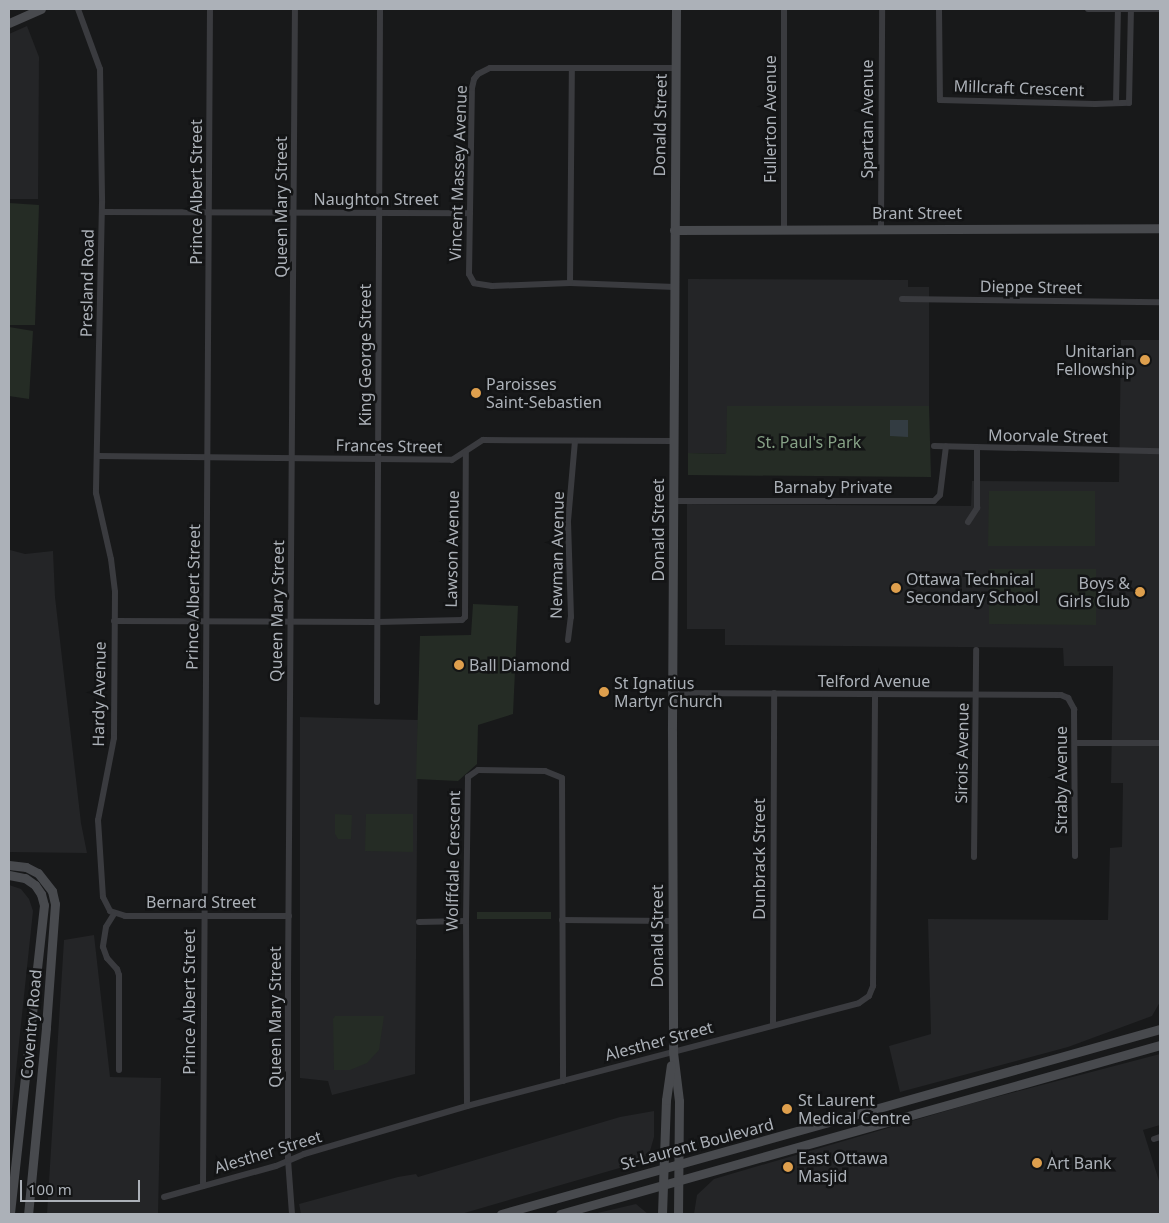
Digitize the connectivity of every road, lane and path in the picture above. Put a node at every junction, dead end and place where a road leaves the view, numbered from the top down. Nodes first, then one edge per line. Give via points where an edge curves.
1 (41, 9) edge
2 (78, 9) edge
3 (210, 9) edge
4 (295, 9) edge
5 (380, 9) edge
6 (676, 9) edge
7 (784, 9) edge
8 (882, 9) edge
9 (939, 9) edge
10 (1088, 9) edge
11 (1118, 9) edge
12 (1131, 9) edge
13 (1160, 9) edge
14 (9, 23) edge
15 (676, 68) junction
16 (572, 69) junction
17 (1116, 103) junction
18 (102, 212) junction
19 (209, 213) junction
20 (295, 213) junction
21 (380, 213) junction
22 (470, 213) junction
23 (880, 228) junction
24 (1160, 228) edge
25 (674, 230) junction
26 (784, 230) junction
27 (570, 283) junction
28 (675, 287) junction
29 (902, 299) dead end
30 (1160, 302) edge
31 (575, 441) junction
32 (674, 441) junction
33 (934, 446) dead end
34 (946, 446) junction
35 (977, 448) junction
36 (1160, 451) edge
37 (466, 453) junction
38 (98, 456) junction
39 (209, 456) junction
40 (293, 458) junction
41 (378, 458) junction
42 (674, 501) junction
43 (968, 522) dead end
44 (111, 560) joint
45 (207, 620) junction
46 (114, 621) junction
47 (291, 621) junction
48 (378, 622) junction
49 (568, 640) dead end
50 (976, 650) dead end
51 (672, 692) junction
52 (774, 694) junction
53 (875, 694) junction
54 (976, 695) junction
55 (377, 702) dead end
56 (1072, 703) joint
57 (1074, 743) junction
58 (1160, 743) edge
59 (1075, 856) dead end
60 (974, 857) dead end
61 (9, 865) edge
62 (9, 875) edge
63 (114, 914) junction
64 (203, 915) junction
65 (289, 916) junction
66 (562, 920) junction
67 (466, 921) junction
68 (672, 921) junction
69 (419, 922) dead end
70 (1160, 1022) edge
71 (773, 1025) junction
72 (1156, 1030) edge
73 (1160, 1045) edge
74 (673, 1052) junction
75 (119, 1070) dead end
76 (563, 1081) junction
77 (467, 1106) junction
78 (288, 1160) junction
79 (677, 1165) junction
80 (664, 1169) junction
81 (677, 1180) junction
82 (664, 1184) junction
83 (203, 1186) junction
84 (164, 1197) dead end
85 (10, 1214) edge
86 (28, 1214) edge
87 (292, 1214) edge
88 (501, 1214) edge
89 (560, 1214) edge
90 (662, 1214) edge
91 (678, 1214) edge

1 - 14 main road
2 - 18 street, Presland Road via 100,69
3 - 19 street, Prince Albert Street
4 - 20 street, Queen Mary Street
5 - 21 street, King George Street
6 - 15 main road, Donald Street
7 - 26 street, Fullerton Avenue
8 - 23 street, Spartan Avenue
9 - 17 street, Millcraft Crescent via 940,100
10 - 11 street
11 - 12 street
11 - 17 street
12 - 13 street
12 - 17 street via 1129,103
15 - 16 street
15 - 25 main road, Donald Street
16 - 22 street, Vincent Massey Avenue via 490,68 474,79
16 - 27 street
18 - 19 street, Naughton Street
18 - 38 street, Presland Road
19 - 20 street, Naughton Street
19 - 39 street, Prince Albert Street
20 - 21 street, Naughton Street
20 - 40 street, Queen Mary Street
21 - 22 street, Naughton Street
21 - 41 street, King George Street
22 - 27 street, Vincent Massey Avenue via 469,274 474,282 492,286
23 - 24 main road, Brant Street
23 - 26 main road, Brant Street
25 - 26 main road, Brant Street
25 - 28 main road, Donald Street
27 - 28 street
28 - 32 main road, Donald Street
29 - 30 street, Dieppe Street
31 - 32 street, Frances Street
31 - 37 street, Frances Street via 483,440
31 - 49 street, Newman Avenue via 568,521 571,617
32 - 42 main road, Donald Street
33 - 34 street, Moorvale Street
34 - 35 street, Moorvale Street
34 - 42 street, Barnaby Private via 940,495 934,501
35 - 36 street, Moorvale Street
35 - 43 street via 976,508
37 - 41 street, Frances Street via 452,460
37 - 48 street, Lawson Avenue via 465,617 462,620
38 - 39 street, Frances Street
38 - 44 street, Presland Road via 97,504
39 - 40 street, Frances Street
39 - 45 street, Prince Albert Street
40 - 41 street, Frances Street
40 - 47 street, Queen Mary Street
41 - 48 street, King George Street
42 - 51 main road, Donald Street
44 - 46 street, Hardy Avenue
45 - 46 street
45 - 47 street
45 - 64 street, Prince Albert Street
46 - 63 street, Hardy Avenue via 114,738 98,820 103,897 107,908
47 - 48 street
47 - 65 street, Queen Mary Street
48 - 55 street, King George Street
50 - 54 street, Sirois Avenue
51 - 52 street, Telford Avenue
51 - 68 main road, Donald Street
52 - 53 street, Telford Avenue
52 - 71 street, Dunbrack Street
53 - 54 street, Telford Avenue
53 - 71 street, Alesther Street via 873,986 869,996 859,1003
54 - 56 street, Telford Avenue via 1061,695
54 - 60 street, Sirois Avenue
56 - 57 street, Straby Avenue
57 - 58 street
57 - 59 street, Straby Avenue
61 - 86 main road, Coventry Road via 26,867 38,873 52,891 55,904
62 - 85 main road, Coventry Road via 25,878 35,885 44,905
63 - 64 street, Bernard Street
63 - 75 street via 106,927 103,947 119,975
64 - 65 street, Bernard Street
64 - 83 street, Prince Albert Street
65 - 78 street, Queen Mary Street
66 - 67 street, Wolffdale Crescent via 562,778 545,771 478,770 468,777
66 - 68 street
66 - 76 street, Wolffdale Crescent
67 - 69 street
67 - 77 street, Wolffdale Crescent
68 - 74 main road, Donald Street
70 - 72 main road
71 - 74 street, Alesther Street
72 - 79 main road, St-Laurent Boulevard
73 - 81 main road, St-Laurent Boulevard
74 - 76 street, Alesther Street
74 - 79 main road, Donald Street via 679,1101
74 - 80 main road, Donald Street via 666,1100
76 - 77 street, Alesther Street
77 - 78 street, Alesther Street
78 - 83 street, Alesther Street
78 - 87 street, Queen Mary Street
79 - 80 main road, St-Laurent Boulevard
79 - 81 main road, Donald Street
80 - 82 main road, Donald Street
80 - 88 main road, St-Laurent Boulevard
81 - 82 main road, St-Laurent Boulevard
81 - 91 main road, Donald Street
82 - 89 main road, St-Laurent Boulevard
82 - 90 main road, Donald Street
83 - 84 street, Alesther Street

